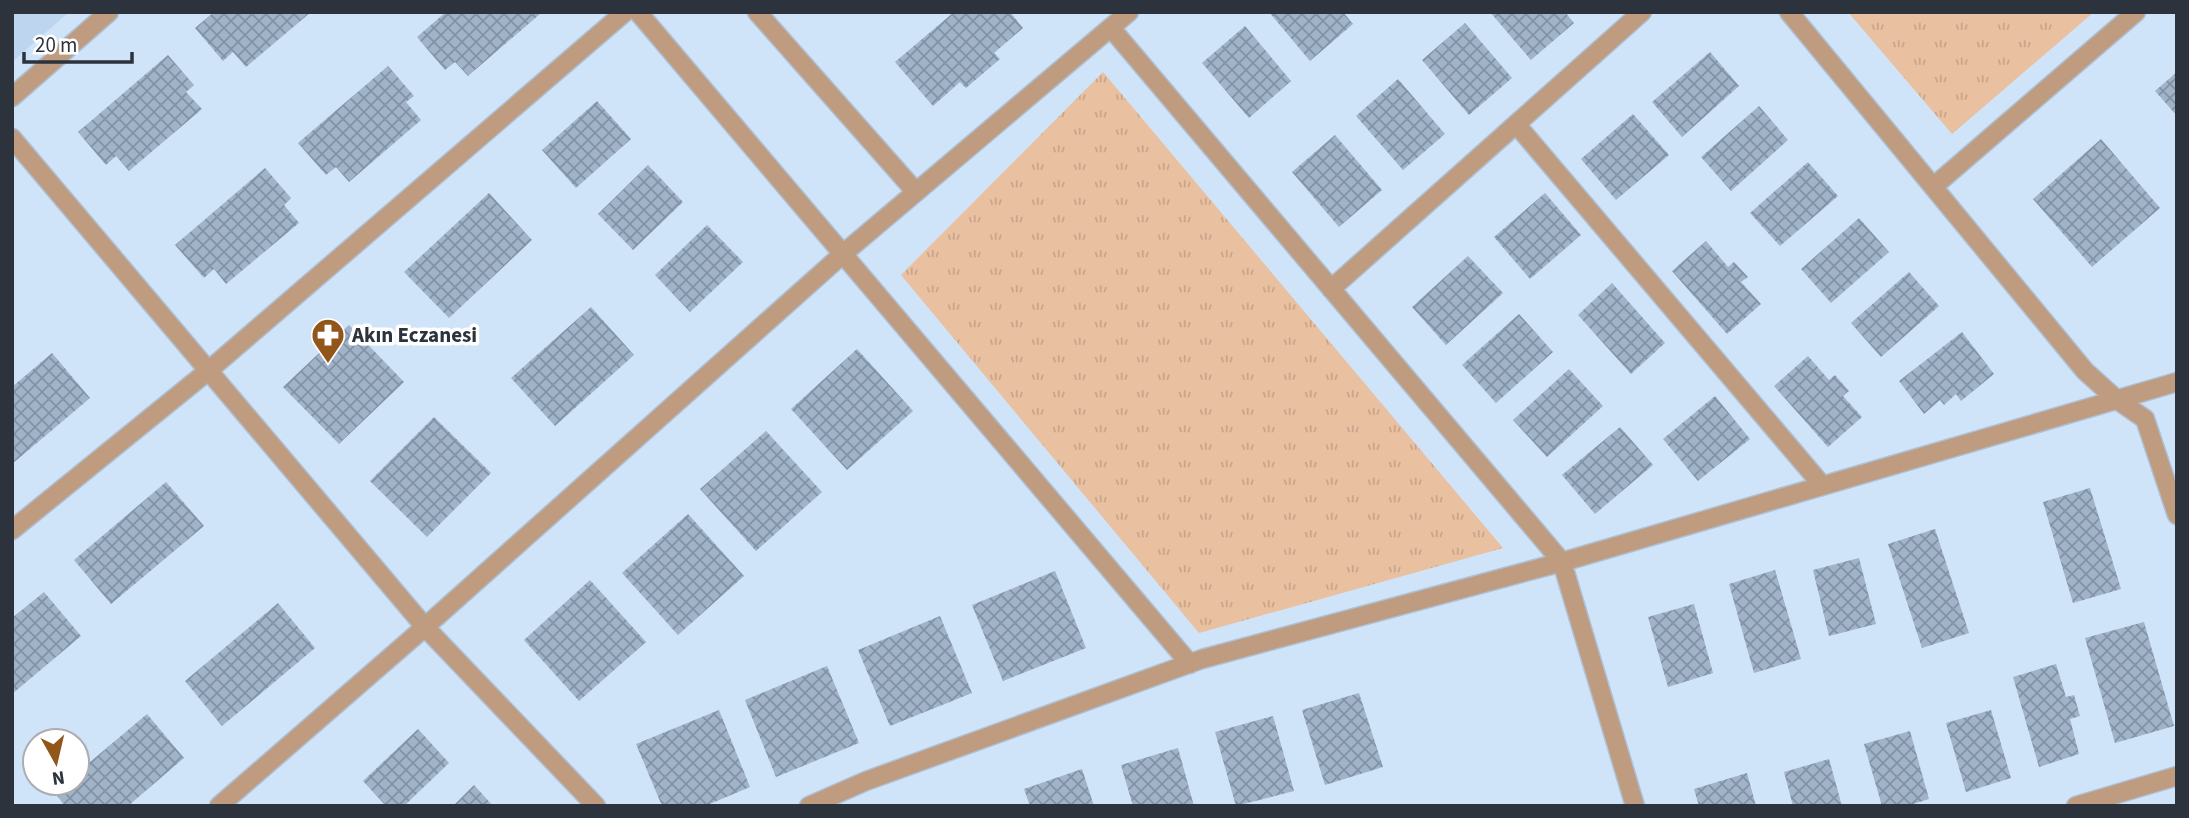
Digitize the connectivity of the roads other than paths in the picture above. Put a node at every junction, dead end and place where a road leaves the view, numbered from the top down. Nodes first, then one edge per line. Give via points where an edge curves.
1 (109, 12) edge
2 (625, 12) edge
3 (638, 12) edge
4 (757, 12) edge
5 (1129, 12) edge
6 (1642, 12) edge
7 (1788, 12) edge
8 (2136, 12) edge
9 (1111, 28) junction
10 (12, 97) edge
11 (1516, 124) junction
12 (12, 138) edge
13 (1933, 187) junction
14 (916, 192) junction
15 (844, 253) junction
16 (1331, 289) junction
17 (208, 371) junction
18 (2177, 382) edge
19 (2116, 399) junction
20 (1822, 485) junction
21 (2177, 516) edge
22 (12, 530) edge
23 (1562, 562) junction
24 (425, 627) junction
25 (1190, 664) junction
26 (2177, 776) edge
27 (219, 806) edge
28 (596, 806) edge
29 (809, 806) edge
30 (1635, 806) edge
31 (2076, 806) edge

1 - 10 street
2 - 17 street
3 - 15 street
4 - 14 street
5 - 9 street
6 - 11 street
7 - 13 street
8 - 13 street
9 - 14 street
9 - 16 street
11 - 16 street
11 - 20 street
12 - 17 street
13 - 19 street via 2085,371
14 - 15 street
15 - 24 street
15 - 25 street
16 - 23 street
17 - 22 street
17 - 24 street
18 - 19 street
19 - 20 street
19 - 21 street via 2145,419
20 - 23 street
23 - 25 street
23 - 30 street
24 - 27 street
24 - 28 street
25 - 29 street via 866,781
26 - 31 street

